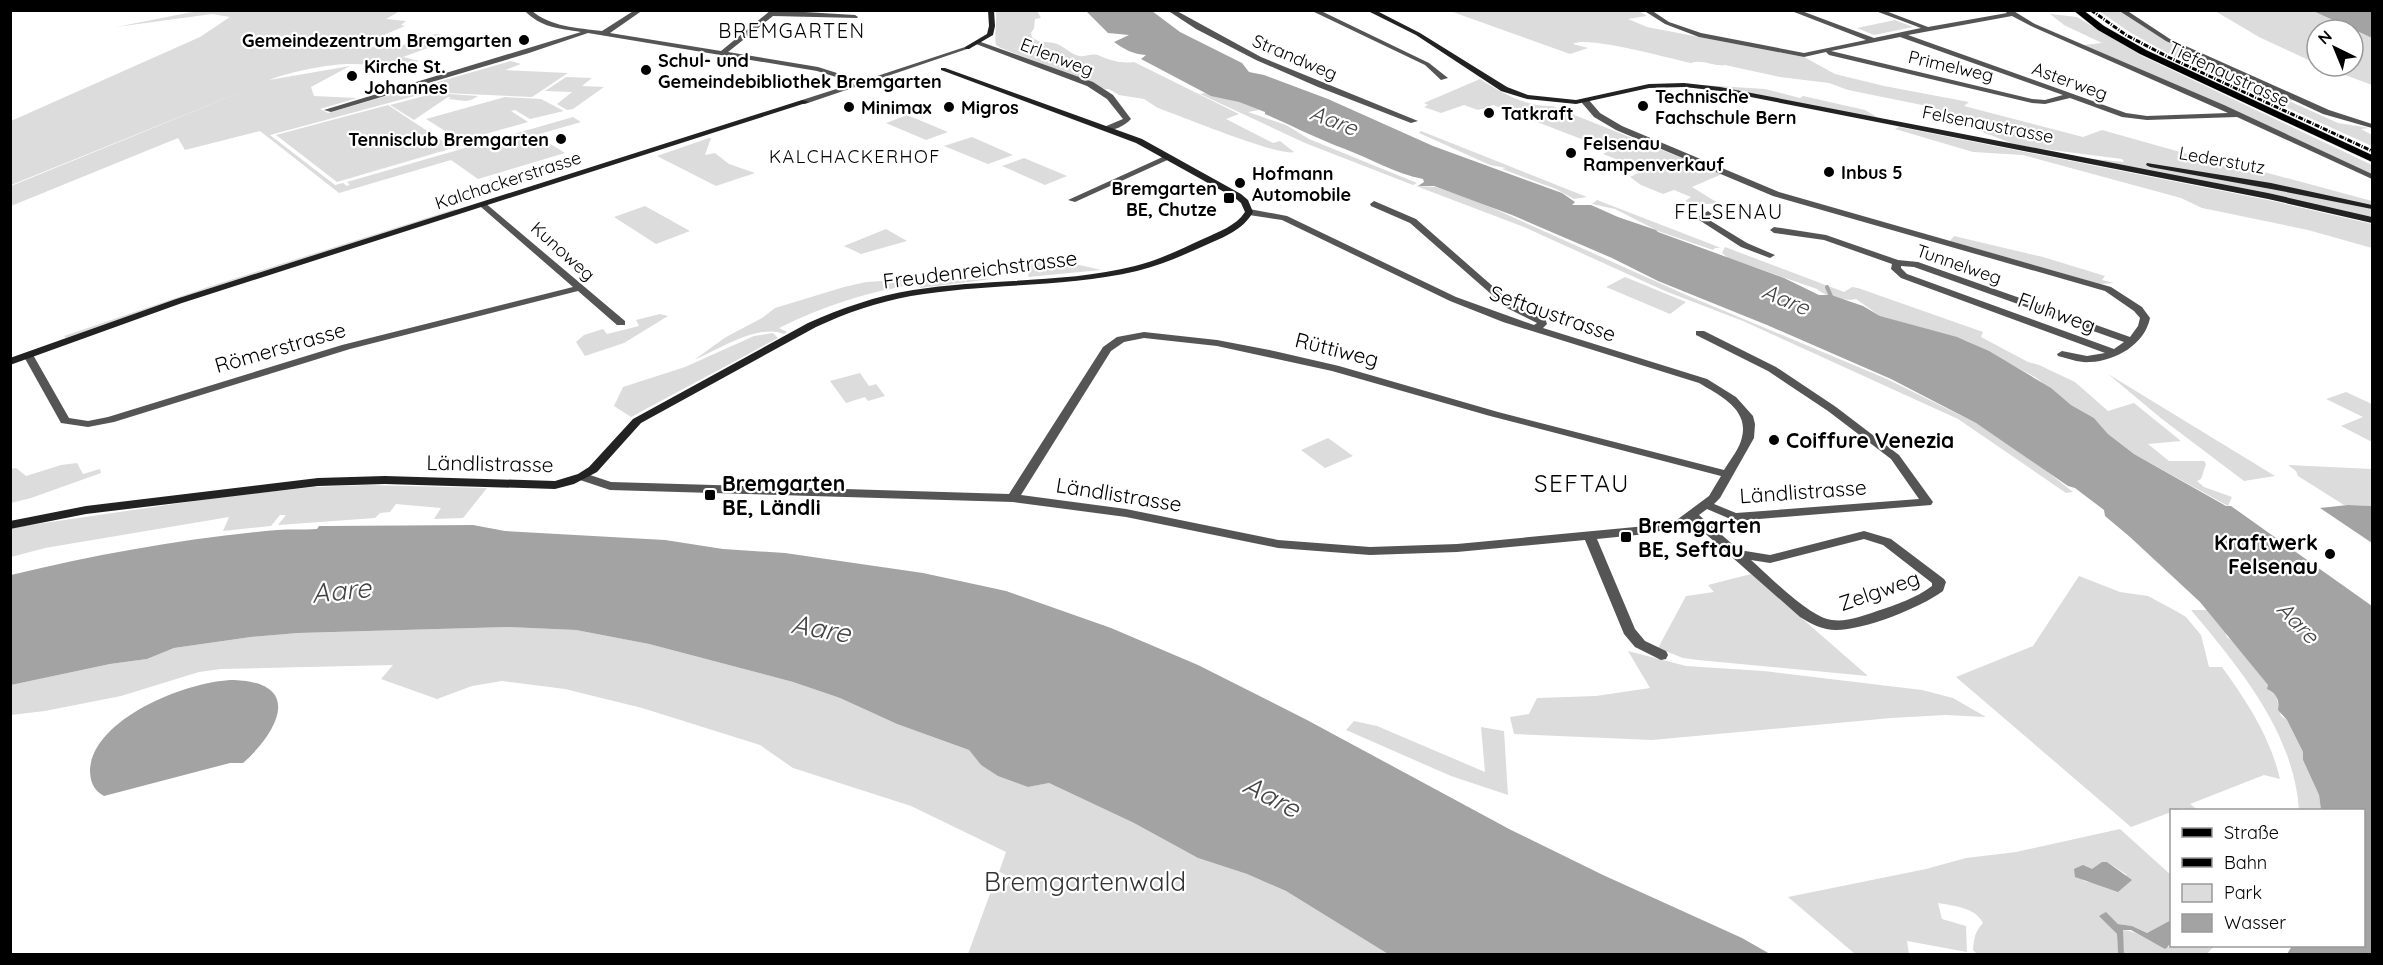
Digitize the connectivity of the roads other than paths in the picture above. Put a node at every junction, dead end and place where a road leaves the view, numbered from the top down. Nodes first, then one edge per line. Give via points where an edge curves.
1 (527, 10) edge
2 (640, 10) edge
3 (863, 10) edge
4 (991, 10) edge
5 (1170, 10) edge
6 (1313, 10) edge
7 (1369, 10) edge
8 (1646, 10) edge
9 (1792, 10) edge
10 (1876, 10) edge
11 (2078, 10) edge
12 (2121, 10) edge
13 (773, 12) edge
14 (2009, 12) edge
15 (855, 17) junction
16 (850, 23) dead end
17 (1927, 29) junction
18 (589, 32) junction
19 (603, 34) junction
20 (1899, 34) junction
21 (1872, 40) junction
22 (978, 43) junction
23 (1825, 52) junction
24 (723, 53) junction
25 (925, 62) junction
26 (1444, 78) dead end
27 (862, 83) junction
28 (2069, 96) junction
29 (1585, 101) junction
30 (328, 110) dead end
31 (2238, 115) junction
32 (1414, 121) dead end
33 (2373, 126) edge
34 (1107, 129) junction
35 (2064, 156) junction
36 (1170, 157) junction
37 (2373, 159) edge
38 (2373, 177) edge
39 (1072, 200) dead end
40 (1374, 204) dead end
41 (484, 205) junction
42 (2373, 207) edge
43 (1249, 212) junction
44 (1708, 214) dead end
45 (2373, 220) edge
46 (1774, 230) dead end
47 (1770, 255) dead end
48 (1897, 263) junction
49 (579, 288) junction
50 (621, 323) dead end
51 (1535, 329) junction
52 (1700, 333) dead end
53 (2131, 341) junction
54 (2113, 352) junction
55 (2062, 354) dead end
56 (28, 355) junction
57 (10, 362) edge
58 (1727, 474) junction
59 (584, 477) junction
60 (1013, 498) junction
61 (1707, 505) junction
62 (1692, 516) junction
63 (10, 525) edge
64 (1589, 536) junction
65 (1738, 554) junction
66 (1661, 656) dead end

1 - 18 street via 550,24
2 - 19 street
3 - 15 street
4 - 22 street via 991,31
5 - 32 street, Strandweg via 1254,57
6 - 26 street via 1427,64
7 - 29 street, Felsenaustrasse via 1418,33 1514,93 1551,101
8 - 23 street via 1673,26 1708,37 1798,55
9 - 21 street
10 - 17 street
11 - 37 main road, Tiefenaustrasse via 2143,52
12 - 33 street via 2168,40 2326,112
13 - 15 street
13 - 24 street
14 - 17 street
14 - 31 street
15 - 16 street
17 - 20 street
18 - 19 street
18 - 30 street
19 - 24 street
20 - 21 street
20 - 28 street, Asterweg
21 - 23 street
22 - 25 street, Kalchackerstrasse
22 - 34 street, Erlenweg via 1101,90 1127,119
23 - 28 street, Primelweg via 2032,101
24 - 27 street via 818,69
25 - 27 street, Kalchackerstrasse
25 - 34 street
27 - 41 street, Kalchackerstrasse
28 - 31 street, Asterweg via 2136,117
29 - 35 street, Felsenaustrasse via 1641,87 1707,87
29 - 53 street via 1597,115 1619,128 1772,192 2108,290 2145,318 2143,330
31 - 38 street
34 - 36 street
35 - 42 street, Lederstutz via 2208,174
35 - 45 street, Felsenaustrasse
36 - 39 street
36 - 43 street via 1241,198
40 - 51 street via 1413,220 1510,306 1541,320 1542,324
41 - 49 street, Kunoweg
41 - 56 street, Kalchackerstrasse via 201,294
43 - 51 street, Seftaustrasse via 1284,218 1453,299
43 - 59 street, Freudenreichstrasse via 1240,223 1218,236 1135,268 911,293 840,312 637,421 596,469
44 - 47 street via 1700,218 1744,245
46 - 48 street, Tunnelweg via 1830,239
48 - 53 street, Tunnelweg via 1915,264
48 - 54 street, Fluhweg via 1896,269 1904,276
49 - 50 street, Kunoweg
49 - 56 street, Römerstrasse via 346,347 88,424 64,421
51 - 58 street, Seftaustrasse via 1691,377 1725,393 1740,406 1749,424 1748,438
52 - 61 street, Ländlistrasse via 1772,369 1832,409 1895,457 1927,502 1735,517
53 - 54 street
54 - 55 street via 2088,359
56 - 57 street, Kalchackerstrasse
58 - 60 street, Rüttiweg via 1335,368 1217,343 1144,335 1121,339 1107,349
58 - 61 street, Seftaustrasse
59 - 60 street, Ländlistrasse via 610,486
59 - 63 street, Ländlistrasse via 555,485 318,482 87,510
60 - 64 street, Ländlistrasse via 1108,509 1278,544 1370,551 1458,548
61 - 62 street, Ländlistrasse
62 - 64 street, Ländlistrasse via 1664,527
62 - 65 street, Zelgweg
64 - 66 street via 1629,631 1640,644
65 - 65 street, Zelgweg via 1770,559 1864,535 1887,542 1939,582 1938,588 1922,600 1835,625 1805,614

